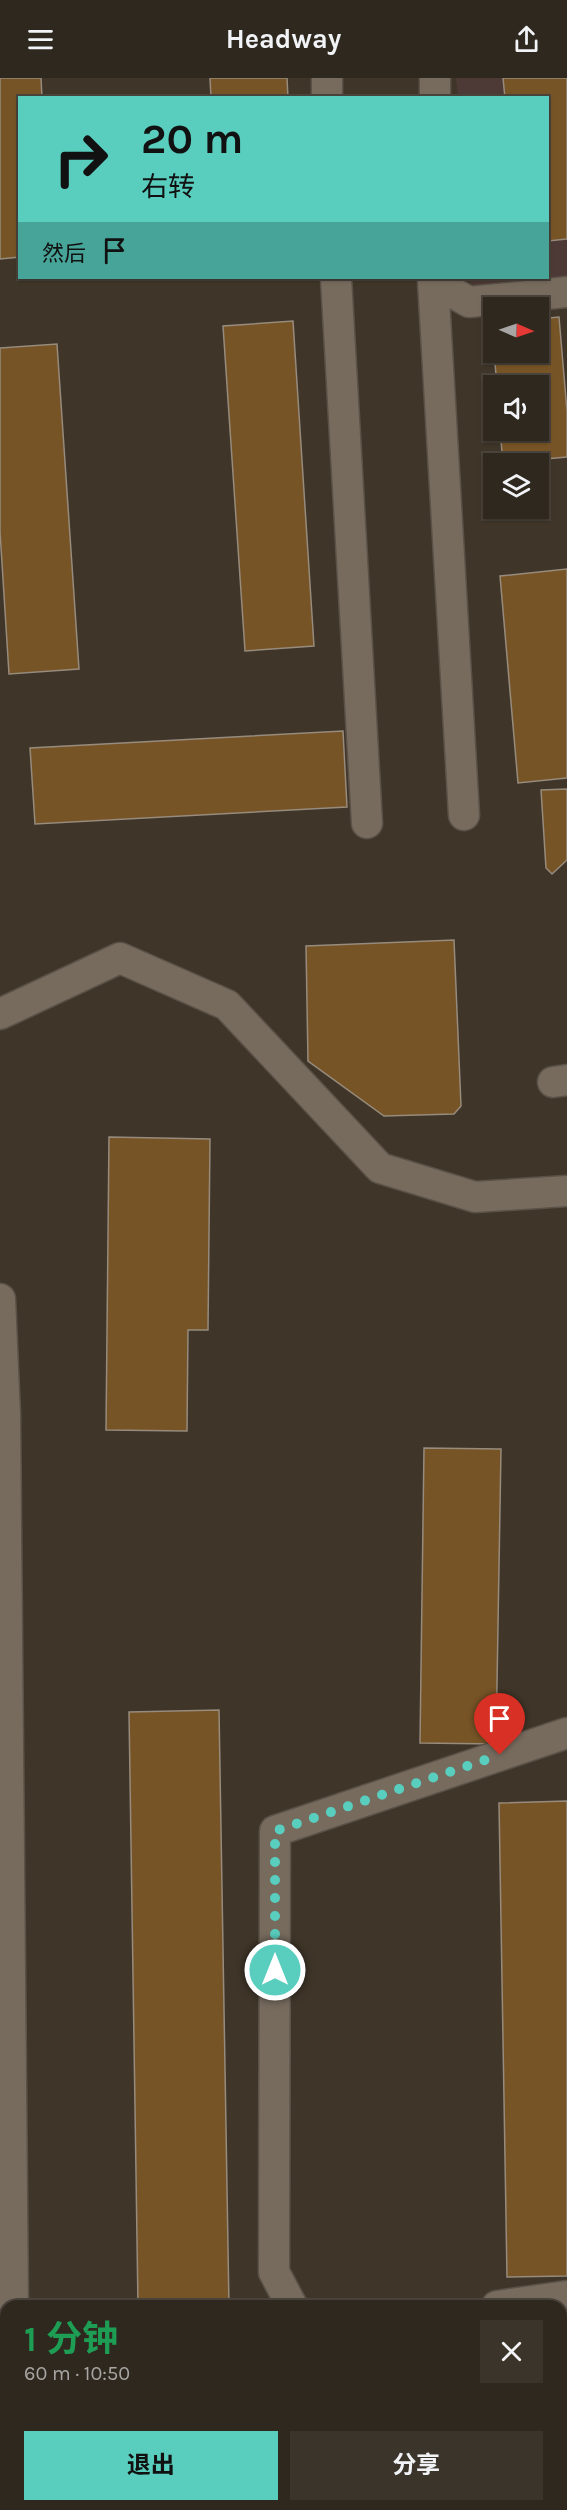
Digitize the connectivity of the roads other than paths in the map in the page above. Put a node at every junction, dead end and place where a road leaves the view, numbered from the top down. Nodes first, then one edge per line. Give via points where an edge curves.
1 (327, 78) edge
2 (435, 78) edge
3 (327, 96) edge
4 (435, 96) edge
5 (336, 279) edge
6 (433, 279) edge
7 (567, 292) edge
8 (464, 814) dead end
9 (367, 823) dead end
10 (0, 1014) edge
11 (567, 1191) edge
12 (0, 1299) edge
13 (567, 1732) edge
14 (567, 2296) edge
15 (12, 2300) edge
16 (289, 2300) edge
17 (539, 2300) edge

1 - 3 street
2 - 4 street
5 - 9 street
6 - 7 street via 469,302
6 - 8 street
10 - 11 street via 120,958 227,1005 380,1168 475,1197
12 - 15 street via 5,1438
13 - 16 street via 275,1831 274,2272
14 - 17 street

